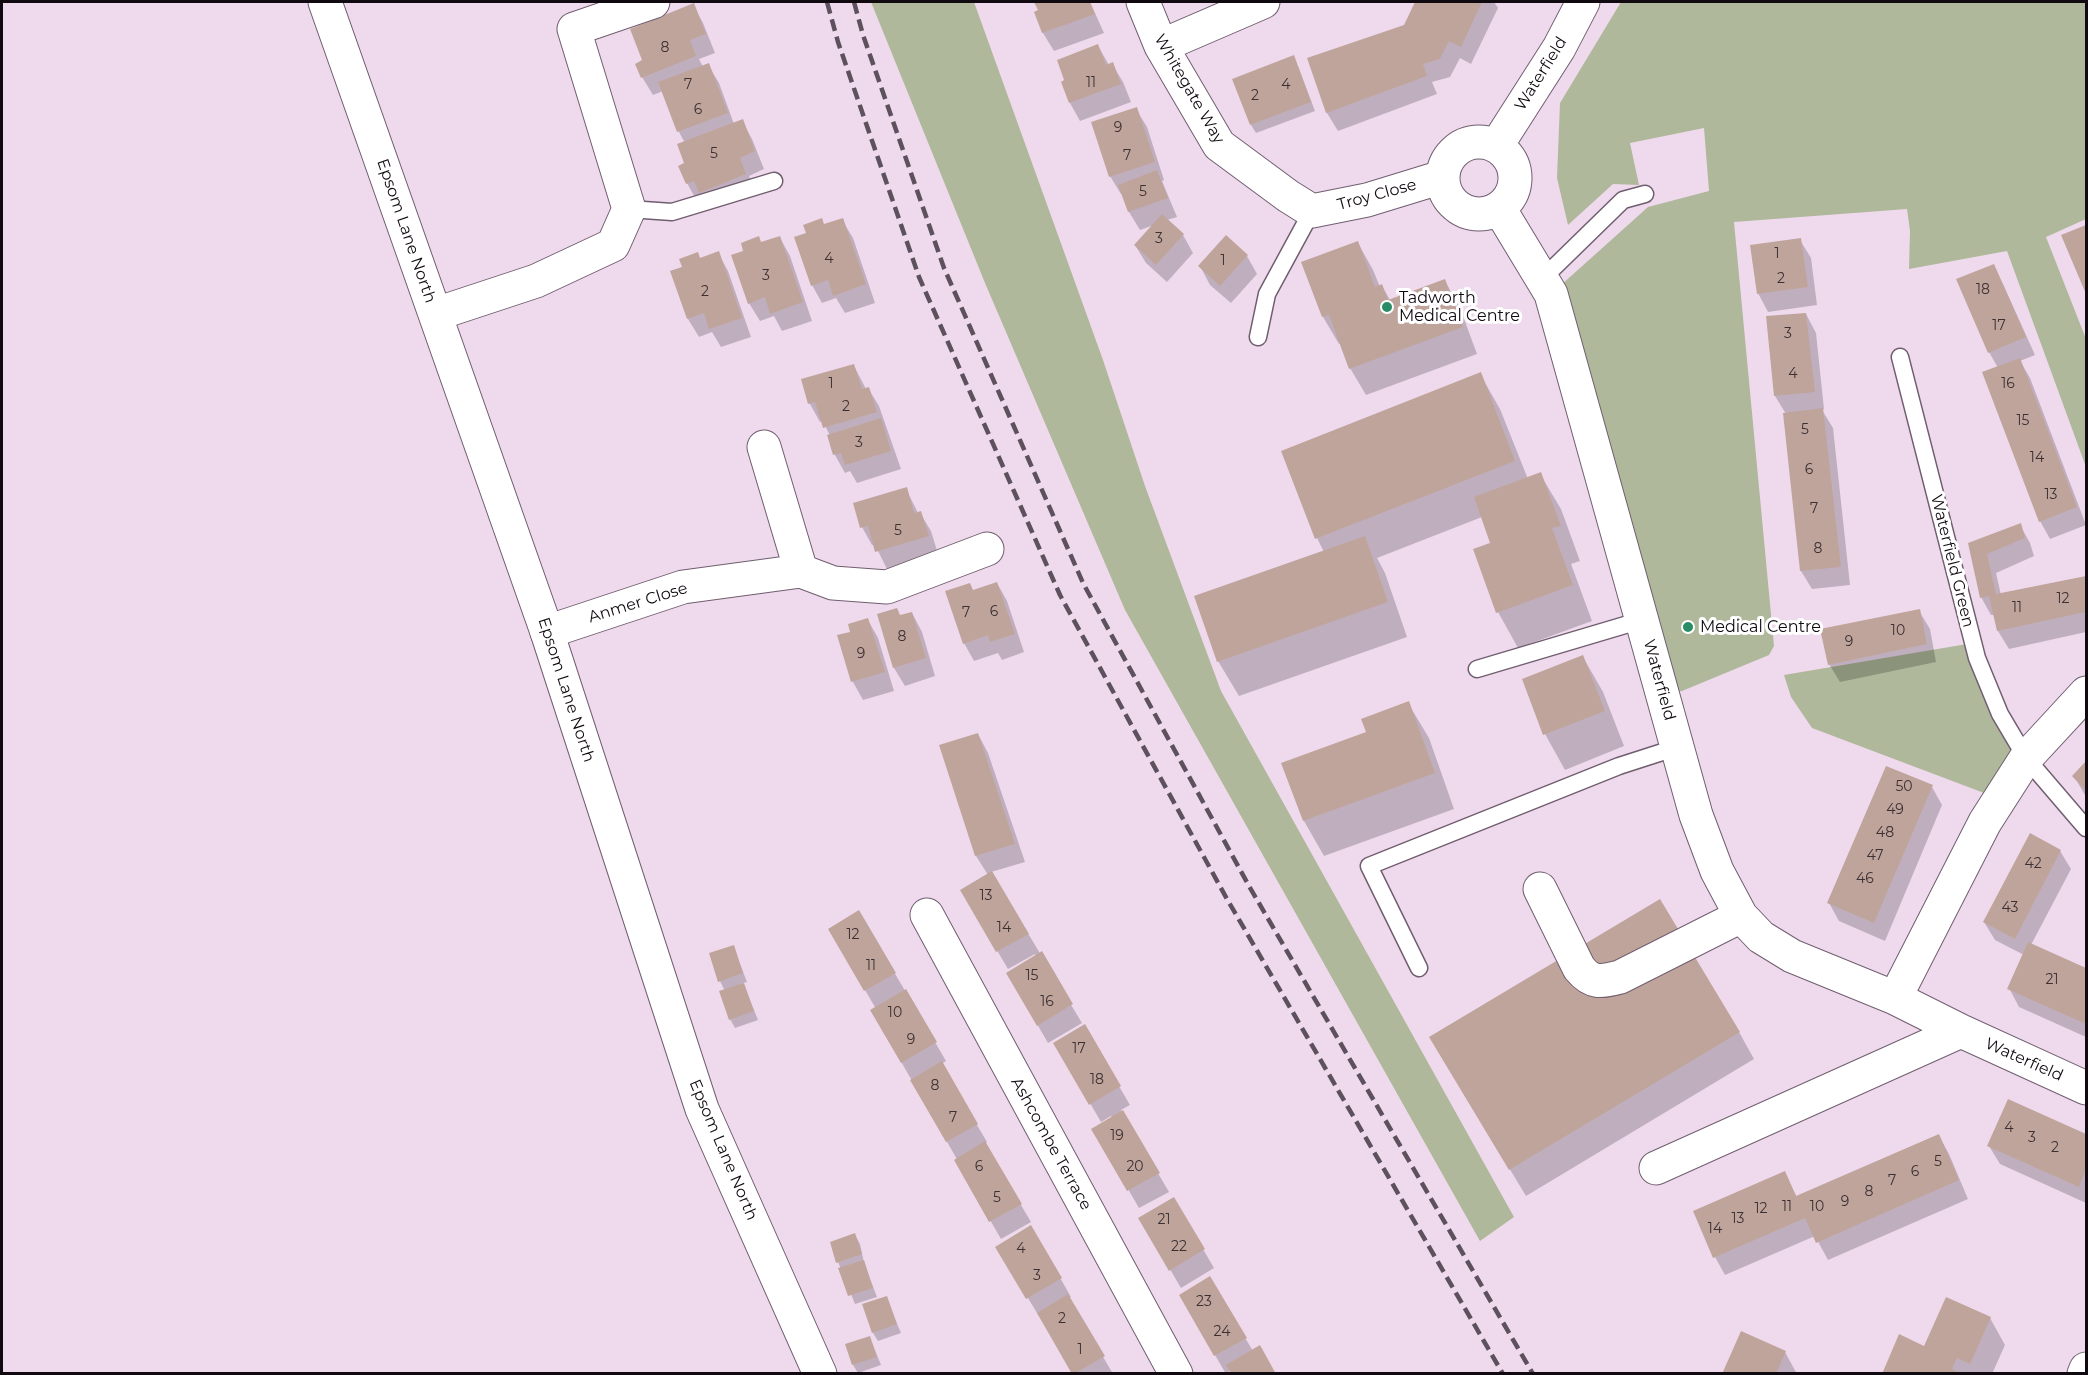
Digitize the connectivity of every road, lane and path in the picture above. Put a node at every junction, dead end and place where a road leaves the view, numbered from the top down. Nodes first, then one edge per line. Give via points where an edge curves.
1 (325, 2) edge
2 (653, 2) edge
3 (1143, 2) edge
4 (1263, 2) edge
5 (1583, 2) edge
6 (1161, 46) junction
7 (1497, 145) junction
8 (1442, 177) junction
9 (774, 181) dead end
10 (1645, 194) dead end
11 (1499, 208) junction
12 (629, 209) junction
13 (1312, 211) junction
14 (1542, 279) junction
15 (436, 314) junction
16 (1258, 337) dead end
17 (1900, 357) dead end
18 (764, 447) dead end
19 (987, 549) dead end
20 (801, 571) junction
21 (1642, 620) junction
22 (547, 632) junction
23 (1477, 669) dead end
24 (2086, 693) edge
25 (1677, 747) junction
26 (2026, 758) junction
27 (2086, 828) edge
28 (1540, 889) dead end
29 (927, 915) dead end
30 (1741, 916) junction
31 (1419, 968) dead end
32 (1895, 998) junction
33 (1961, 1031) junction
34 (2086, 1088) edge
35 (1656, 1168) dead end
36 (2086, 1369) edge
37 (820, 1374) edge
38 (1176, 1374) edge
39 (2084, 1374) edge

1 - 15 street, Epsom Lane North
2 - 12 street via 574,29
3 - 6 street, Whitegate Way
4 - 6 street
5 - 7 street, Waterfield via 1559,48
6 - 13 street, Whitegate Way via 1219,145
7 - 8 street via 1472,142 1460,146 1450,154
7 - 11 street via 1513,164 1516,177 1508,200
8 - 11 street via 1448,199 1466,213 1477,215
8 - 13 street, Troy Close via 1367,200
9 - 12 lane via 672,212
10 - 14 lane via 1623,200
11 - 14 street, Waterfield
12 - 15 street via 613,245 536,280
13 - 16 lane via 1267,294
14 - 21 street, Waterfield via 1551,294
15 - 22 street, Epsom Lane North
17 - 26 lane, Waterfield Green via 1977,658 2000,714
18 - 20 street
19 - 20 street, Anmer Close via 887,587 833,583
20 - 22 street, Anmer Close via 683,587
21 - 23 lane
21 - 25 street, Waterfield
22 - 37 street, Epsom Lane North via 702,1109
24 - 26 street
25 - 30 street, Waterfield via 1713,860
25 - 31 lane via 1619,766 1369,866
26 - 27 lane, Waterfield Green
26 - 32 street via 1985,822
28 - 30 street via 1579,968 1587,977 1602,982 1620,977
29 - 38 street, Ashcombe Terrace
30 - 32 street, Waterfield via 1761,937 1792,956
32 - 33 street, Waterfield
33 - 34 street, Waterfield
33 - 35 street
36 - 39 street

